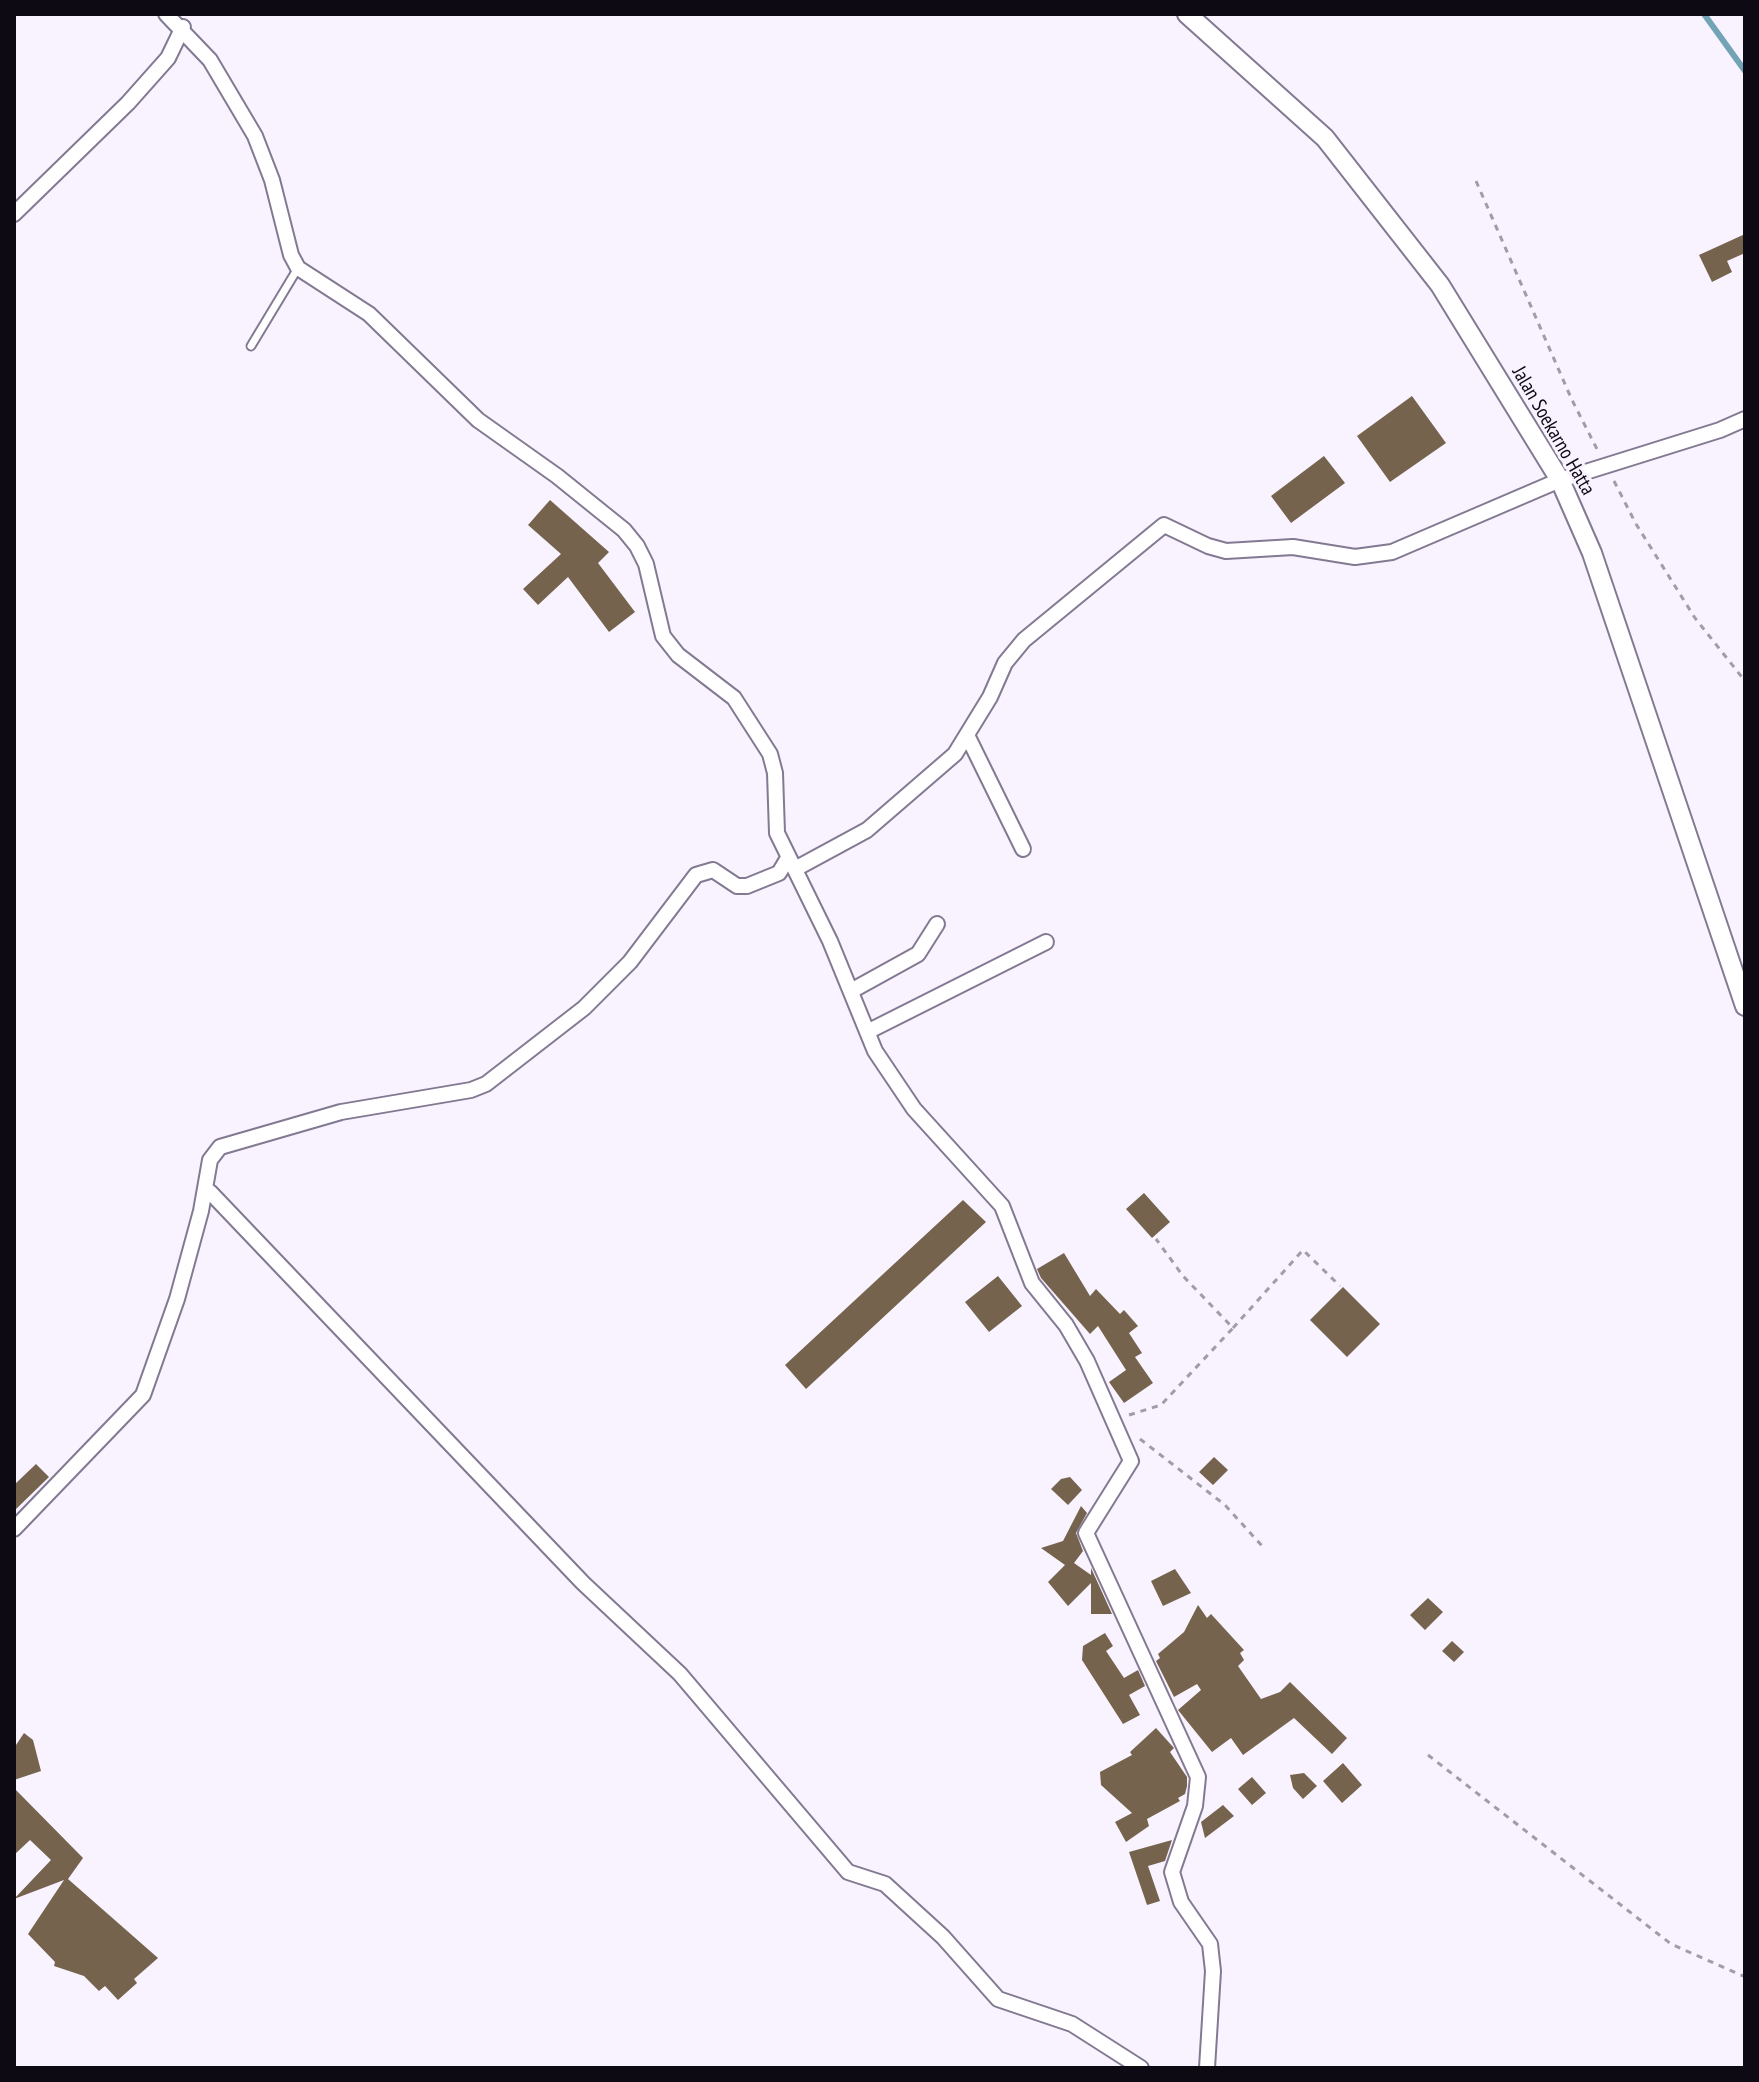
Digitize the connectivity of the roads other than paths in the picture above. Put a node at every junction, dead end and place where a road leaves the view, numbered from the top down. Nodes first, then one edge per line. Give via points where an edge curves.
1 (166, 14) edge
2 (1187, 14) edge
3 (183, 27) junction
4 (14, 214) edge
5 (298, 268) junction
6 (251, 346) dead end
7 (1745, 419) edge
8 (1560, 480) junction
9 (968, 737) junction
10 (1023, 849) dead end
11 (791, 864) junction
12 (937, 924) dead end
13 (1046, 942) dead end
14 (851, 991) junction
15 (1745, 1006) edge
16 (867, 1032) junction
17 (204, 1194) junction
18 (14, 1529) edge
19 (1141, 2068) edge
20 (1207, 2068) edge

1 - 3 street
2 - 8 street, Jalan Soekarno Hatta via 1325,138 1440,285
3 - 4 street via 168,58 128,103
3 - 5 street via 210,60 255,136
5 - 6 lane
5 - 11 street via 369,314 478,420 624,530 646,564 663,636 678,655 734,698 770,754 777,833
7 - 8 street
8 - 9 street via 1392,552 1355,557 1293,547 1226,551 1164,525 1024,640 1005,663
8 - 15 street, Jalan Soekarno Hatta via 1592,553
9 - 10 street
9 - 11 street via 867,830
11 - 14 street
11 - 17 street via 747,886 737,886 713,870 696,875 630,962 584,1008 486,1084 341,1112 220,1147 210,1160
12 - 14 street via 918,954
13 - 16 street
14 - 16 street
16 - 20 street via 889,1076 914,1109 1002,1206 1032,1283 1079,1344 1131,1461 1086,1533 1198,1777 1195,1806 1172,1872 1181,1902 1210,1944
17 - 18 street via 177,1299 143,1395
17 - 19 street via 210,1192 583,1583 680,1674 848,1872 885,1884 943,1937 998,1999 1072,2024

